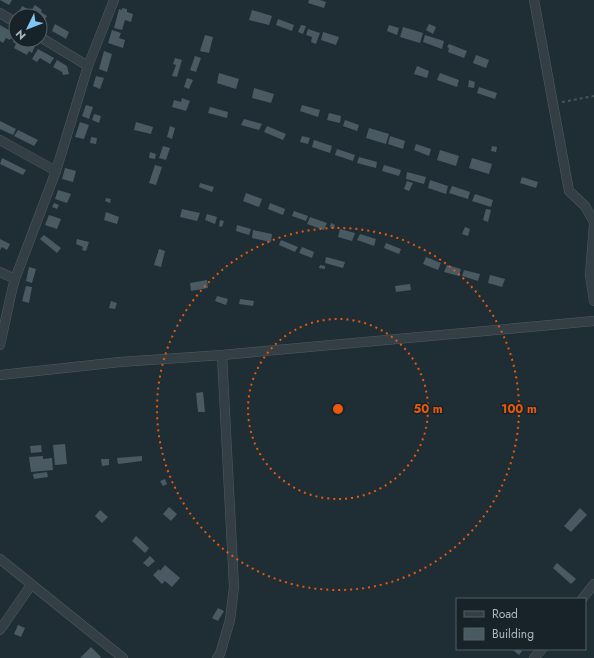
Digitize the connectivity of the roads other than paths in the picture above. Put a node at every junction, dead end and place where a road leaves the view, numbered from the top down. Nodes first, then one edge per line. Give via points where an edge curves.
1 (114, 0) edge
2 (534, 0) edge
3 (48, 42) edge
4 (88, 66) junction
5 (0, 140) edge
6 (56, 171) junction
7 (594, 222) edge
8 (594, 225) edge
9 (0, 272) edge
10 (15, 279) junction
11 (594, 301) edge
12 (594, 321) edge
13 (0, 345) edge
14 (222, 355) junction
15 (0, 375) edge
16 (0, 559) edge
17 (594, 584) edge
18 (31, 585) junction
19 (583, 598) edge
20 (0, 630) edge
21 (541, 650) edge
22 (123, 658) edge
23 (217, 658) edge
24 (534, 658) edge

1 - 4 street
2 - 7 street via 569,191 585,206
3 - 4 street
4 - 6 street
5 - 6 street
6 - 10 street
8 - 11 street via 590,275
9 - 10 street
10 - 13 street
12 - 14 street
14 - 15 street via 120,362
14 - 23 street via 234,587 230,620
16 - 18 street
17 - 19 street
18 - 20 street
18 - 22 street
21 - 24 street

